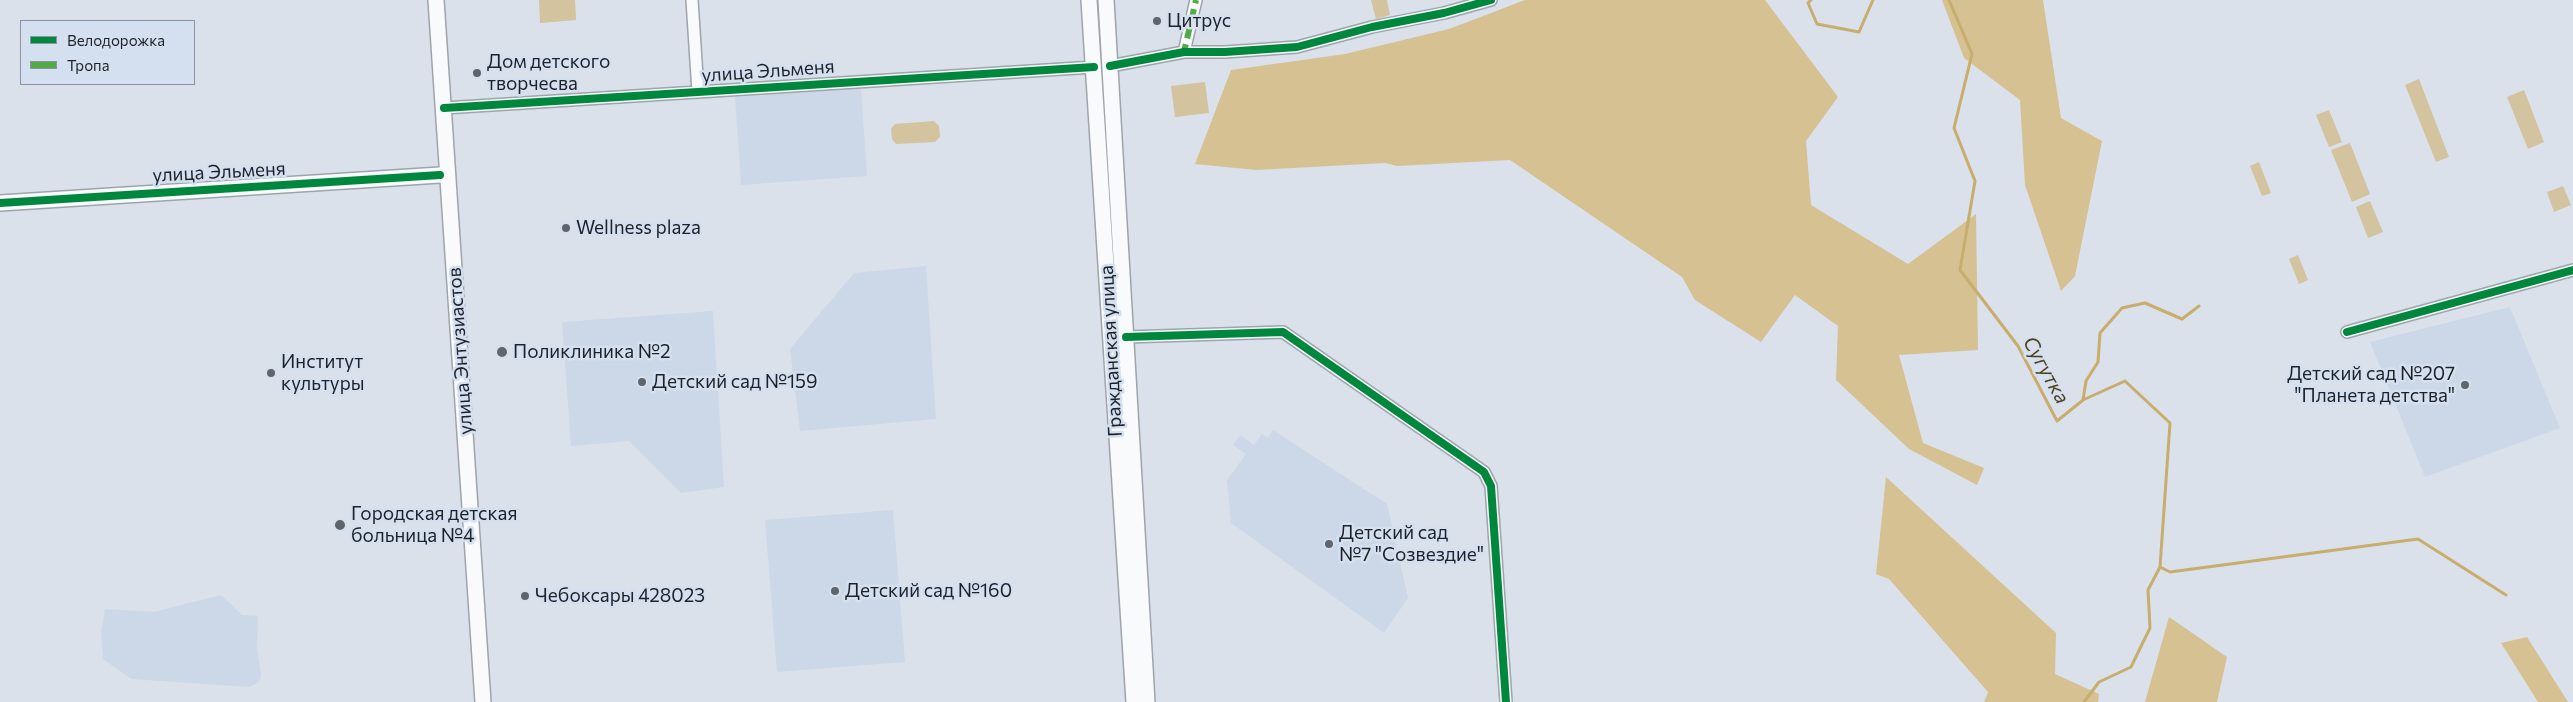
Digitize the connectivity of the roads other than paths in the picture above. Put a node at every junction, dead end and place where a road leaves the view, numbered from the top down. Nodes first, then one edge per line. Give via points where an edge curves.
1 (427, 0) edge
2 (436, 0) edge
3 (692, 0) edge
4 (1089, 0) edge
5 (1106, 0) edge
6 (1196, 0) edge
7 (1491, 0) edge
8 (1184, 52) junction
9 (1110, 66) junction
10 (1094, 67) junction
11 (698, 92) junction
12 (444, 108) junction
13 (440, 175) junction
14 (0, 202) edge
15 (2573, 270) edge
16 (452, 300) junction
17 (2347, 332) dead end
18 (1126, 337) junction
19 (473, 614) junction
20 (474, 702) edge
21 (483, 702) edge
22 (1134, 702) edge
23 (1147, 702) edge
24 (1506, 702) edge

1 - 13 main road, улица Энтузиастов
2 - 12 main road, улица Энтузиастов
3 - 11 street
4 - 10 main road, Гражданская улица
5 - 9 main road, Гражданская улица
6 - 8 street
7 - 8 street via 1444,14 1372,27 1297,47
8 - 9 street
9 - 10 main road, улица Эльменя
9 - 18 main road, Гражданская улица
10 - 11 street, улица Эльменя
10 - 22 main road, Гражданская улица
11 - 12 street, улица Эльменя
12 - 16 main road, улица Энтузиастов
13 - 14 main road, улица Эльменя
13 - 16 main road, улица Энтузиастов
15 - 17 street
16 - 19 main road, улица Энтузиастов
18 - 23 main road, Гражданская улица
18 - 24 street via 1283,332 1484,472 1491,486
19 - 20 main road, улица Энтузиастов
19 - 21 main road, улица Энтузиастов

